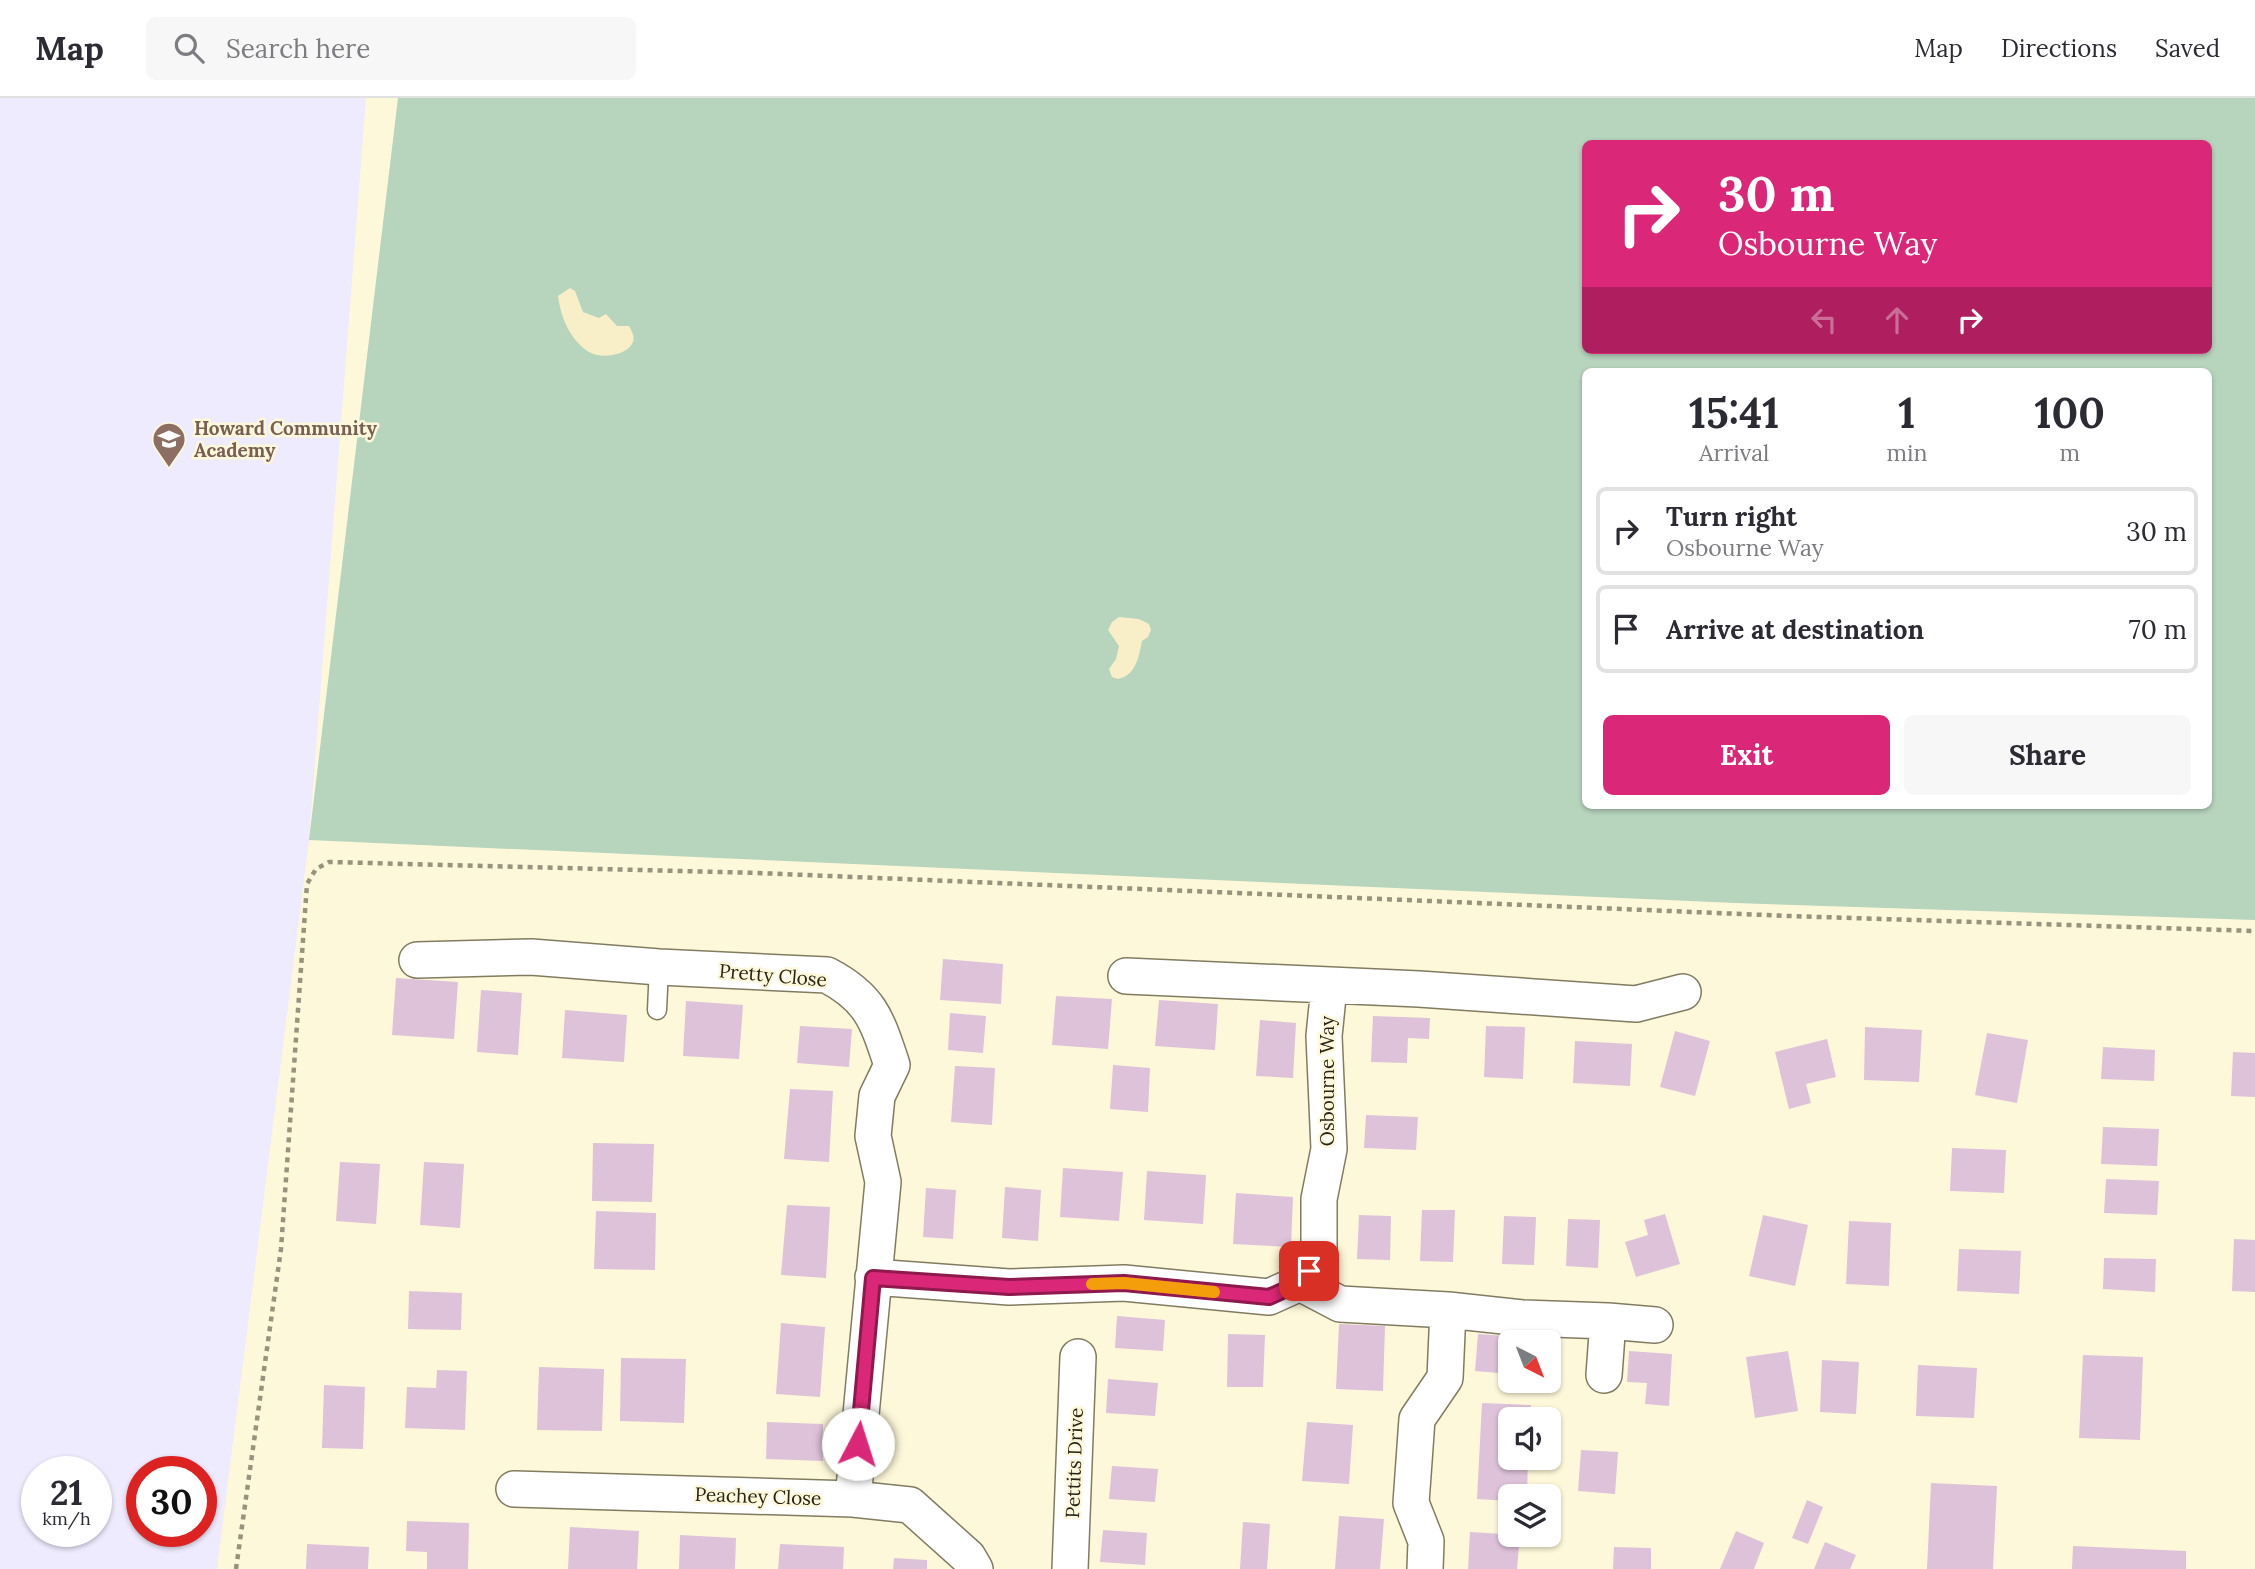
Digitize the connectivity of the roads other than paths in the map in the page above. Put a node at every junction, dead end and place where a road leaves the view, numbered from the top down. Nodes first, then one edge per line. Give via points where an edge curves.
1 (417, 960) dead end
2 (659, 967) junction
3 (1126, 976) dead end
4 (1329, 987) junction
5 (1683, 992) dead end
6 (657, 1010) dead end
7 (873, 1278) junction
8 (1300, 1283) junction
9 (1448, 1310) junction
10 (1608, 1321) junction
11 (1654, 1325) dead end
12 (1078, 1357) dead end
13 (1604, 1375) dead end
14 (514, 1489) dead end
15 (853, 1499) junction
16 (975, 1569) edge
17 (1070, 1569) edge
18 (1425, 1569) edge

1 - 2 street, Pretty Close via 531,957
2 - 6 lane
2 - 7 street, Pretty Close via 827,975 850,987 876,1019 891,1065 877,1096 873,1136 883,1182
3 - 4 street, Osbourne Way
4 - 5 street, Osbourne Way via 1636,1004
4 - 8 street, Osbourne Way via 1324,1037 1329,1149 1319,1199 1318,1259
7 - 8 street via 1009,1287 1124,1283 1269,1297
7 - 15 street, Pretty Close
8 - 9 street via 1340,1304
9 - 10 street
9 - 18 street via 1446,1378 1417,1419 1411,1503 1426,1541
10 - 11 street
10 - 13 street
12 - 17 street, Pettits Drive
14 - 15 street, Peachey Close
15 - 16 street, Peachey Close via 910,1505 968,1557

